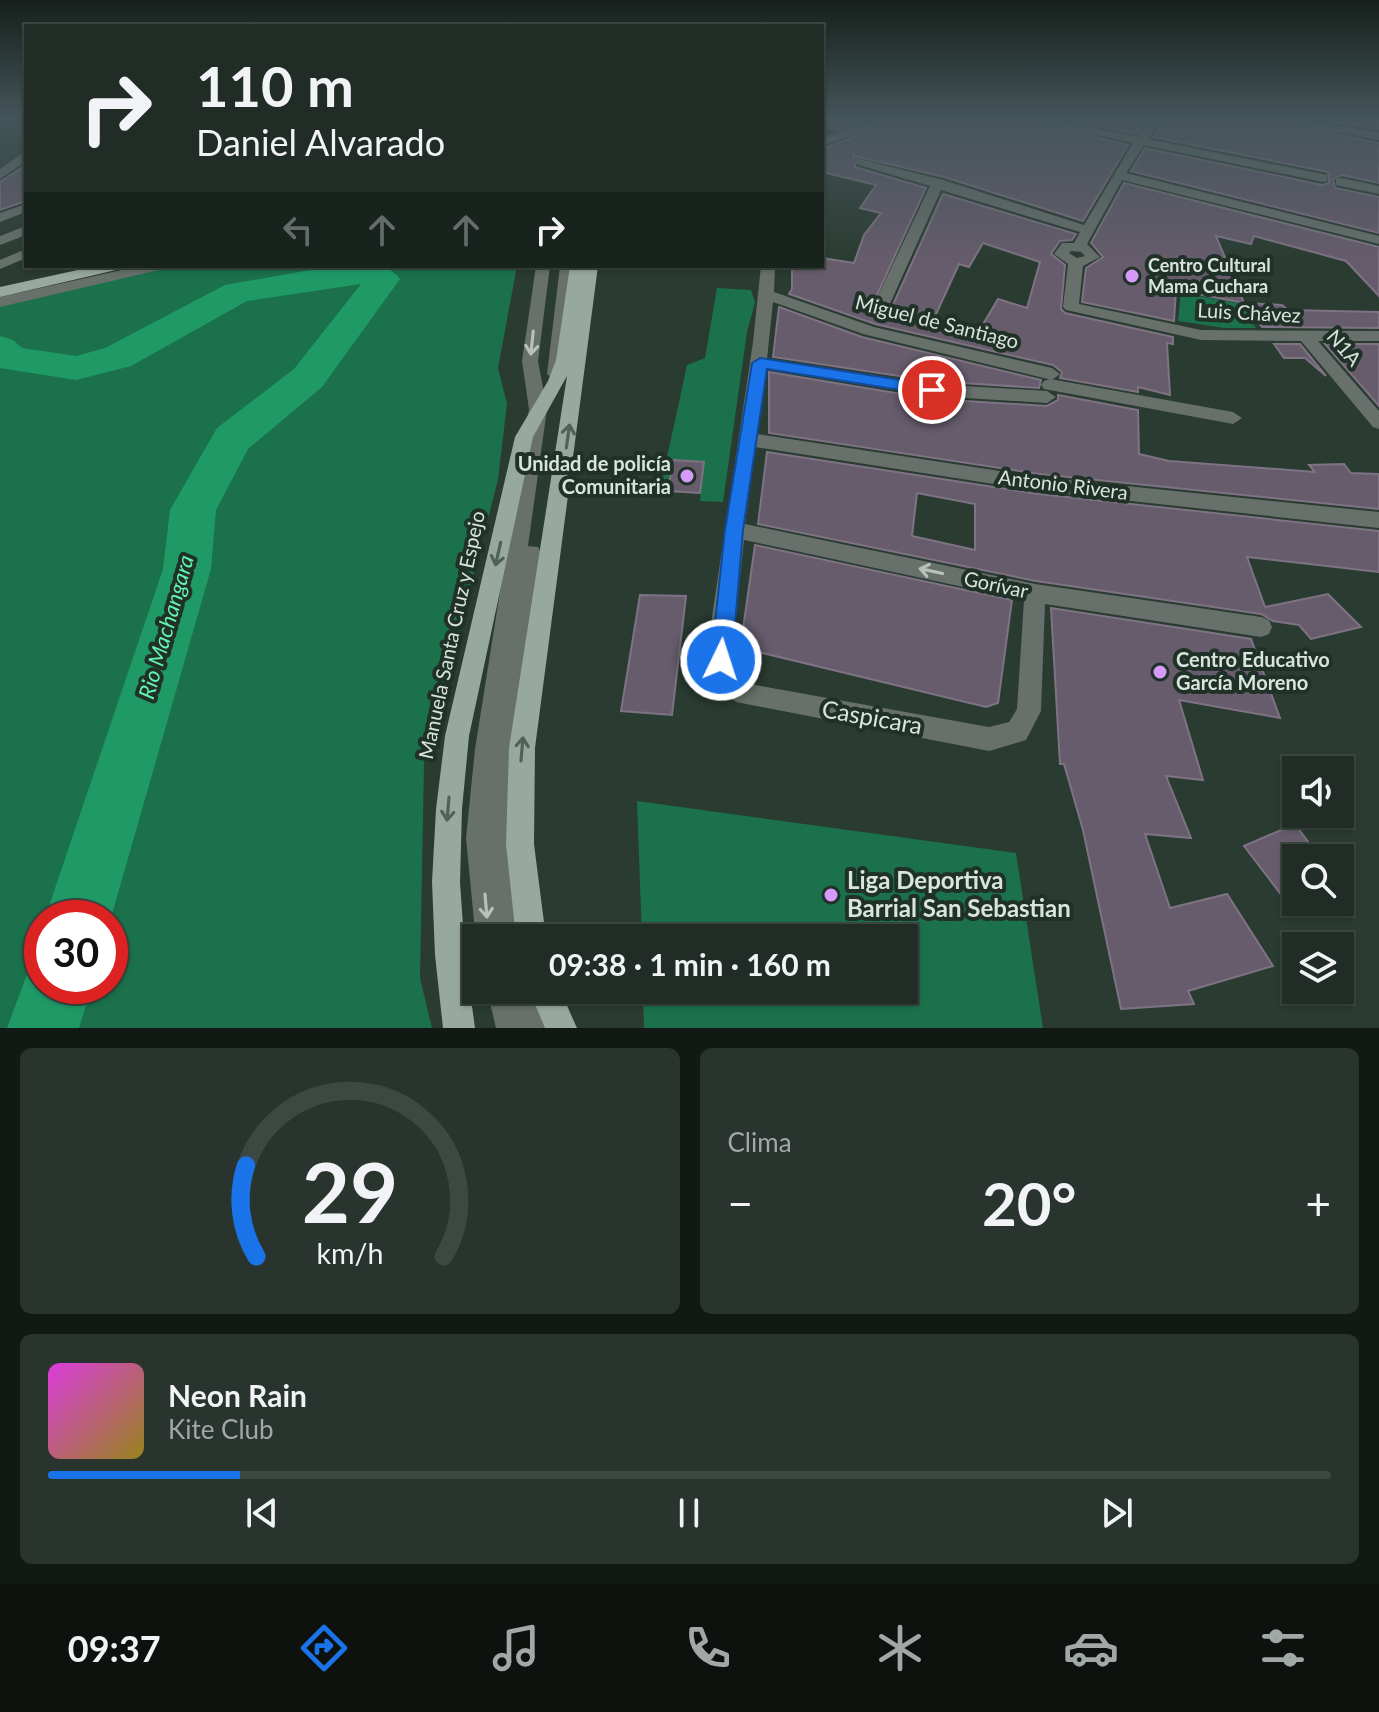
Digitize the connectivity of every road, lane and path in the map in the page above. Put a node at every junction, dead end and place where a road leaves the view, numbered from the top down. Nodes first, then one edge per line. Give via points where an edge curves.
1 (878, 166) edge
2 (1124, 166) edge
3 (1264, 166) edge
4 (1118, 175) junction
5 (1323, 178) dead end
6 (1341, 182) dead end
7 (938, 183) junction
8 (1379, 190) edge
9 (0, 207) edge
10 (24, 208) edge
11 (24, 208) edge
12 (0, 218) edge
13 (1087, 230) junction
14 (24, 231) edge
15 (1379, 240) edge
16 (0, 241) edge
17 (24, 254) edge
18 (0, 265) edge
19 (46, 268) edge
20 (107, 268) edge
21 (150, 268) edge
22 (543, 268) edge
23 (567, 268) edge
24 (577, 268) edge
25 (591, 268) edge
26 (768, 268) edge
27 (0, 277) edge
28 (0, 292) edge
29 (766, 294) junction
30 (0, 302) edge
31 (881, 306) dead end
32 (1379, 336) edge
33 (1307, 338) junction
34 (760, 363) junction
35 (1050, 385) junction
36 (554, 386) junction
37 (538, 409) junction
38 (1233, 418) dead end
39 (1379, 423) edge
40 (748, 439) junction
41 (1379, 520) edge
42 (734, 530) junction
43 (1035, 593) junction
44 (1261, 627) dead end
45 (488, 924) edge
46 (510, 924) edge
47 (529, 924) edge
48 (506, 1004) edge
49 (529, 1004) edge
50 (550, 1004) edge
51 (459, 1028) edge
52 (512, 1028) edge
53 (537, 1028) edge
54 (561, 1028) edge

1 - 7 street
2 - 4 street
3 - 5 street
4 - 13 street
4 - 15 street
6 - 8 street
7 - 13 street
7 - 31 street
9 - 10 street
11 - 12 street
13 - 33 street, Luis Chávez via 1077,254 1071,307 1201,335
14 - 16 street
17 - 18 street
19 - 27 main road
20 - 28 main road
21 - 30 street
22 -> 37 street via 530,361
23 - 36 street
24 - 36 main road, Manuela Santa Cruz y Espejo
47 -> 25 main road via 520,844 522,748
26 - 29 street
29 - 34 street
29 - 35 street, Miguel de Santiago
32 - 33 street, Luis Chávez
33 - 39 street, N1A
34 - 35 street via 932,390
34 - 40 street
35 - 38 street
36 - 37 main road, Manuela Santa Cruz y Espejo
36 - 46 street via 503,754 500,853
37 -> 45 street via 488,749 480,838
37 -> 51 main road, Manuela Santa Cruz y Espejo via 524,437 451,775 445,868
40 - 41 street, Antonio Rivera via 1039,484
40 - 42 street
43 -> 42 street, Gorívar
42 - 43 street, Caspicara via 721,660 729,682 744,694 989,739 1017,732 1029,711
43 - 44 street, Gorívar
48 - 52 street
49 - 53 street
50 - 54 main road

